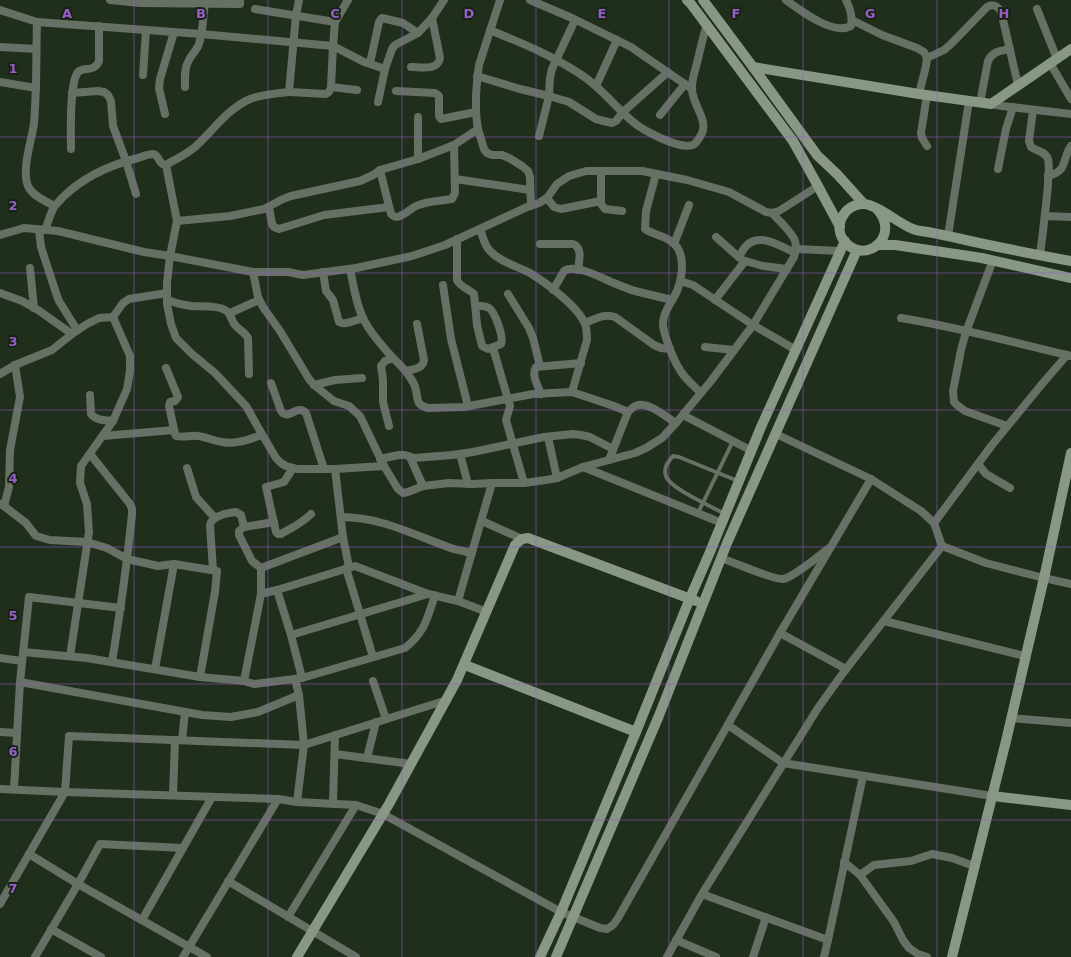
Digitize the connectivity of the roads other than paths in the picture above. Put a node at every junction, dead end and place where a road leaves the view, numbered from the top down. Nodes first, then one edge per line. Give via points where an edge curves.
1 (110, 0) edge
2 (240, 0) edge
3 (299, 0) edge
4 (348, 0) edge
5 (444, 0) edge
6 (500, 0) edge
7 (530, 0) edge
8 (687, 0) edge
9 (703, 0) edge
10 (786, 0) edge
11 (846, 0) edge
12 (190, 2) edge
13 (205, 3) junction
14 (255, 9) dead end
15 (1037, 9) dead end
16 (0, 10) edge
17 (296, 15) junction
18 (432, 18) junction
19 (575, 20) junction
20 (852, 20) junction
21 (37, 22) junction
22 (335, 22) junction
23 (707, 24) junction
24 (99, 26) junction
25 (146, 30) junction
26 (490, 30) junction
27 (174, 32) junction
28 (418, 33) junction
29 (201, 34) junction
30 (617, 40) junction
31 (293, 43) junction
32 (333, 46) junction
33 (0, 47) edge
34 (36, 49) junction
35 (1010, 49) junction
36 (1071, 49) edge
37 (927, 58) junction
38 (556, 59) junction
39 (1054, 61) junction
40 (370, 63) junction
41 (411, 67) dead end
42 (753, 67) junction
43 (385, 68) junction
44 (668, 72) junction
45 (144, 75) dead end
46 (477, 76) junction
47 (0, 82) edge
48 (1018, 85) junction
49 (596, 86) junction
50 (185, 87) dead end
51 (331, 87) junction
52 (688, 87) junction
53 (36, 88) junction
54 (357, 90) dead end
55 (396, 91) dead end
56 (290, 92) junction
57 (72, 93) junction
58 (923, 94) junction
59 (549, 96) junction
60 (1071, 99) edge
61 (969, 101) junction
62 (378, 102) dead end
63 (980, 103) junction
64 (991, 104) junction
65 (1013, 108) junction
66 (1033, 110) junction
67 (476, 112) junction
68 (623, 112) junction
69 (164, 114) dead end
70 (1071, 114) edge
71 (660, 115) dead end
72 (418, 117) dead end
73 (478, 129) junction
74 (539, 136) dead end
75 (454, 145) junction
76 (927, 146) dead end
77 (1071, 146) edge
78 (72, 149) dead end
79 (418, 159) junction
80 (126, 161) junction
81 (166, 165) junction
82 (998, 169) dead end
83 (380, 170) junction
84 (601, 171) junction
85 (656, 174) junction
86 (1048, 176) junction
87 (455, 179) junction
88 (818, 186) junction
89 (530, 190) junction
90 (136, 194) dead end
91 (547, 198) junction
92 (601, 201) junction
93 (689, 204) dead end
94 (864, 204) junction
95 (54, 206) junction
96 (531, 206) junction
97 (269, 207) junction
98 (389, 207) junction
99 (877, 209) junction
100 (622, 211) dead end
101 (772, 213) junction
102 (1045, 216) junction
103 (1071, 217) edge
104 (177, 221) junction
105 (840, 228) junction
106 (480, 229) junction
107 (42, 230) junction
108 (0, 235) edge
109 (948, 236) junction
110 (716, 237) dead end
111 (457, 239) junction
112 (540, 244) dead end
113 (674, 244) junction
114 (877, 245) junction
115 (843, 246) junction
116 (857, 250) junction
117 (795, 251) junction
118 (1040, 255) junction
119 (170, 256) junction
120 (742, 259) junction
121 (992, 260) junction
122 (1071, 261) edge
123 (30, 268) dead end
124 (350, 269) junction
125 (787, 269) junction
126 (578, 270) junction
127 (253, 272) junction
128 (322, 272) junction
129 (1071, 278) edge
130 (680, 281) junction
131 (443, 284) dead end
132 (554, 290) junction
133 (0, 293) edge
134 (508, 294) dead end
135 (167, 297) junction
136 (260, 300) junction
137 (672, 300) junction
138 (715, 300) junction
139 (476, 306) junction
140 (34, 308) junction
141 (230, 313) junction
142 (113, 317) junction
143 (363, 318) junction
144 (901, 318) dead end
145 (585, 323) junction
146 (416, 324) dead end
147 (752, 325) junction
148 (75, 332) junction
149 (966, 332) junction
150 (705, 347) dead end
151 (493, 348) junction
152 (670, 349) junction
153 (734, 350) junction
154 (796, 350) junction
155 (1069, 356) edge
156 (393, 358) junction
157 (581, 363) junction
158 (15, 365) junction
159 (540, 366) junction
160 (166, 368) dead end
161 (406, 371) junction
162 (0, 374) edge
163 (249, 374) dead end
164 (362, 378) dead end
165 (271, 383) dead end
166 (314, 385) junction
167 (572, 392) junction
168 (701, 393) junction
169 (541, 394) junction
170 (90, 395) dead end
171 (508, 399) junction
172 (468, 406) junction
173 (628, 412) junction
174 (683, 416) junction
175 (113, 421) junction
176 (676, 423) junction
177 (389, 426) dead end
178 (1007, 426) junction
179 (174, 430) junction
180 (262, 434) junction
181 (776, 434) junction
182 (103, 436) junction
183 (548, 437) junction
184 (733, 441) junction
185 (513, 443) junction
186 (613, 449) junction
187 (752, 451) junction
188 (1071, 453) edge
189 (90, 454) junction
190 (460, 454) junction
191 (410, 457) junction
192 (609, 460) junction
193 (382, 462) junction
194 (978, 464) junction
195 (583, 467) junction
196 (187, 468) dead end
197 (293, 468) junction
198 (324, 469) junction
199 (334, 469) junction
200 (1069, 470) edge
201 (717, 473) junction
202 (557, 478) junction
203 (871, 479) junction
204 (739, 482) junction
205 (492, 483) junction
206 (468, 484) junction
207 (524, 484) junction
208 (423, 486) junction
209 (1010, 488) dead end
210 (703, 502) junction
211 (2, 505) edge
212 (698, 513) junction
213 (311, 514) dead end
214 (340, 517) junction
215 (215, 518) junction
216 (724, 518) junction
217 (482, 521) junction
218 (274, 522) junction
219 (934, 523) junction
220 (244, 527) junction
221 (343, 537) junction
222 (522, 539) junction
223 (87, 542) junction
224 (942, 546) junction
225 (830, 548) junction
226 (472, 553) junction
227 (721, 558) junction
228 (127, 559) junction
229 (174, 564) junction
230 (347, 567) junction
231 (261, 568) junction
232 (212, 570) junction
233 (1044, 578) junction
234 (1071, 584) edge
235 (277, 590) junction
236 (261, 594) junction
237 (431, 595) junction
238 (690, 598) junction
239 (458, 601) junction
240 (78, 602) junction
241 (703, 603) junction
242 (121, 608) junction
243 (487, 612) junction
244 (360, 614) junction
245 (884, 620) junction
246 (780, 633) junction
247 (291, 635) junction
248 (23, 652) junction
249 (70, 656) junction
250 (1025, 656) junction
251 (0, 658) edge
252 (373, 658) junction
253 (22, 661) junction
254 (112, 662) junction
255 (464, 665) junction
256 (155, 669) junction
257 (846, 669) junction
258 (200, 678) junction
259 (299, 678) junction
260 (373, 680) dead end
261 (244, 681) junction
262 (20, 682) junction
263 (299, 696) junction
264 (447, 700) junction
265 (185, 712) junction
266 (1011, 718) junction
267 (386, 719) junction
268 (376, 722) junction
269 (1071, 723) edge
270 (728, 725) junction
271 (0, 732) edge
272 (636, 732) junction
273 (17, 733) junction
274 (335, 735) junction
275 (179, 740) junction
276 (304, 745) junction
277 (335, 754) junction
278 (367, 758) junction
279 (783, 763) junction
280 (411, 764) junction
281 (863, 776) junction
282 (0, 788) edge
283 (14, 789) junction
284 (65, 792) junction
285 (173, 795) junction
286 (992, 796) junction
287 (212, 797) junction
288 (278, 799) junction
289 (297, 802) junction
290 (333, 804) junction
291 (356, 805) junction
292 (1071, 805) edge
293 (383, 814) junction
294 (183, 848) junction
295 (29, 854) junction
296 (844, 862) junction
297 (974, 866) junction
298 (860, 875) junction
299 (228, 881) junction
300 (78, 884) junction
301 (702, 894) junction
302 (0, 904) edge
303 (561, 912) junction
304 (288, 917) junction
305 (574, 917) junction
306 (766, 917) junction
307 (142, 920) junction
308 (52, 929) junction
309 (313, 932) junction
310 (676, 940) junction
311 (828, 940) junction
312 (189, 948) junction
313 (542, 956) edge
314 (35, 957) edge
315 (101, 957) edge
316 (183, 957) edge
317 (206, 957) edge
318 (297, 957) edge
319 (356, 957) edge
320 (556, 957) edge
321 (668, 957) edge
322 (716, 957) edge
323 (753, 957) edge
324 (824, 957) edge
325 (927, 957) edge
326 (952, 957) edge

1 - 12 street via 140,3
2 - 13 street via 240,4
3 - 17 street
4 - 22 street
5 - 18 street
6 - 26 street
7 - 19 street
8 - 23 main road
9 - 42 main road
10 - 20 street via 807,15 832,27 846,28 851,26
11 - 20 street
12 - 13 street
13 - 29 street
14 - 17 street
15 - 39 street
16 - 21 street
17 - 22 street
17 - 31 street
18 - 28 street
18 - 41 street via 440,61 433,67
19 - 30 street
19 - 38 street
20 - 37 street via 917,48 924,52
21 - 24 street
21 - 34 street
22 - 32 street
23 - 52 street
23 - 88 main road via 792,141
24 - 25 street
24 - 57 street via 97,65 78,72
25 - 27 street
25 - 45 street
26 - 38 street
26 - 46 street
27 - 29 street
27 - 69 street via 160,79
28 - 40 street via 403,23 382,18
28 - 43 street via 392,49
29 - 31 street
29 - 50 street via 198,46 185,70
30 - 44 street
30 - 49 street
31 - 32 street
31 - 56 street
32 - 40 street
32 - 51 street
33 - 34 street
34 - 53 street
35 - 37 street via 1001,12 998,7 990,5 950,45
35 - 48 street
35 - 63 street via 995,52 990,57
36 - 39 main road
37 - 58 street
38 - 49 street via 588,78
38 - 59 street via 550,78
39 - 48 main road
39 - 60 street
40 - 43 street
42 - 58 main road
42 - 94 main road via 817,154
43 - 62 street
44 - 52 street
44 - 68 street
46 - 59 street
46 - 67 street
47 - 53 street
48 - 64 main road
49 - 68 street
51 - 54 street
51 - 56 street via 326,94
52 - 68 street via 704,125 697,142 693,145 662,139 633,122
52 - 71 street
53 - 95 street via 26,180 35,195
55 - 67 street via 437,94 438,116 441,120
56 - 81 street via 252,98 243,103 232,110 195,147
57 - 78 street
57 - 80 street via 104,92 108,95 113,126
58 - 61 main road
58 - 76 street via 921,132
59 - 68 street via 569,102 596,119 607,122 616,121
59 - 74 street
61 - 63 main road
61 - 109 street
63 - 64 main road
64 - 65 street
65 - 66 street
65 - 82 street
66 - 70 street
66 - 86 street via 1029,141 1031,147 1042,152 1048,159
67 - 73 street
72 - 79 street
73 - 75 street
73 - 89 street via 487,153 509,158 528,171
75 - 79 street
75 - 87 street
77 - 86 street via 1059,171
79 - 83 street
80 - 81 street via 154,154
80 - 90 street
80 - 95 street via 90,176
81 - 104 street
83 - 97 street via 360,181 291,196
83 - 98 street
84 - 85 street via 642,171
84 - 91 street via 586,171 569,176 557,184
84 - 92 street
85 - 101 street via 729,192
85 - 113 street via 646,211 645,229
86 - 102 street
87 - 89 street
87 - 98 street via 455,193 452,199 420,204 397,217 391,214
88 - 101 street
88 - 105 main road
89 - 96 street
91 - 92 street via 554,207 561,209
91 - 96 street
92 - 100 street via 605,209
93 - 113 street
94 - 99 main road
94 - 105 main road via 849,208 844,213
95 - 107 street
96 - 106 street
97 - 98 street via 272,224 279,228 324,215
97 - 104 street via 230,216
99 - 109 main road via 912,229
99 - 114 main road via 882,214 886,227 885,234
101 - 117 street via 791,234 795,241
102 - 103 street
102 - 118 street
104 - 119 street
105 - 115 main road
106 - 111 street
106 - 132 street via 485,244 494,255 531,274
107 - 108 street via 24,228
107 - 119 street via 58,231
107 - 148 street via 41,247 59,301
109 - 118 main road
110 - 120 street
111 - 124 street via 412,256
111 - 139 street via 457,280 474,294
112 - 126 street via 576,245 579,251
113 - 130 street via 680,254 682,266
114 - 116 main road via 870,249
114 - 121 main road via 895,245
115 - 116 main road
115 - 117 street
115 - 154 main road
116 - 181 main road
117 - 120 street via 758,240 746,246
117 - 125 street
118 - 122 main road
119 - 127 street
119 - 135 street
120 - 125 street via 763,266
120 - 138 street
121 - 129 main road
121 - 149 street
123 - 140 street
124 - 128 street
124 - 143 street
125 - 147 street
126 - 132 street via 564,271
126 - 137 street via 635,291
127 - 128 street via 288,272 303,275
127 - 136 street
128 - 143 street via 326,291 333,300 339,322 344,324
130 - 137 street
130 - 138 street via 693,285
131 - 172 street via 451,339
132 - 145 street via 579,313
133 - 140 street
134 - 159 street via 529,328
135 - 141 street via 192,306 218,307
135 - 142 street via 129,299
135 - 180 street via 176,338 236,394
136 - 141 street
136 - 166 street
137 - 152 street via 664,314 663,323 663,331
138 - 147 street
139 - 151 street via 482,346
139 - 151 street via 489,308 501,332 501,344
140 - 148 street
141 - 163 street via 236,327 248,338
142 - 148 street via 99,318
142 - 175 street via 130,356 130,371 127,389
143 - 156 street via 372,334
144 - 149 street via 939,324
145 - 152 street via 610,315 654,345
145 - 157 street via 587,340
146 - 161 street via 423,363 418,368
147 - 153 street
147 - 154 street
148 - 158 street via 52,350
149 - 155 street
149 - 178 street via 953,391 954,402 965,411
150 - 153 street
151 - 171 street
152 - 168 street via 680,371
153 - 168 street
154 - 187 main road
155 - 178 street
156 - 161 street
156 - 177 street via 381,366 383,402
157 - 159 street
157 - 167 street
158 - 162 street
158 - 211 street via 20,397 10,450 9,487
159 - 169 street via 536,367 534,374
160 - 179 street via 178,397 169,404
161 - 172 street via 414,383 417,400 423,407
164 - 166 street
165 - 198 street via 283,414 299,409 306,413
166 - 193 street via 334,401 349,406 360,416
167 - 169 street
167 - 173 street
168 - 174 street
169 - 171 street
170 - 175 street via 92,416
171 - 172 street
171 - 185 street via 510,409 506,420
173 - 176 street via 643,404
173 - 186 street
174 - 176 street
174 - 184 street
175 - 182 street
176 - 192 street via 662,438 646,448
178 - 194 street
179 - 180 street via 176,436 196,436 224,443 238,442
179 - 182 street
180 - 197 street via 281,464
181 - 203 street
181 - 227 main road
182 - 189 street
183 - 185 street
183 - 186 street via 581,435
183 - 202 street
184 - 187 street
184 - 201 lane
185 - 190 street
185 - 207 street
186 - 192 street
187 - 204 main road
188 - 200 main road
189 - 223 street via 80,466 80,483 87,504
189 - 228 street via 132,509
190 - 191 street
190 - 206 street
191 - 193 street via 399,454
191 - 208 street
192 - 195 street
193 - 199 street
193 - 208 street via 400,492 408,492
194 - 209 street via 986,474
194 - 219 street
195 - 202 street
195 - 212 street
196 - 215 street via 196,497
197 - 198 street
197 - 218 street via 284,482 266,486
198 - 199 street
199 - 214 street
200 - 233 main road
201 - 204 lane
201 - 210 lane
201 - 210 lane via 673,456 666,465 666,477 670,482
202 - 207 street
203 - 219 street via 921,511
203 - 225 street
204 - 216 main road
205 - 206 street
205 - 207 street
205 - 217 street
206 - 208 street
210 - 212 lane
210 - 216 lane
211 - 223 street via 26,523 36,536 50,540
212 - 216 street
213 - 218 street via 304,522 281,534 276,532
214 - 221 street
214 - 226 street via 370,519 389,524 449,548
215 - 220 street via 236,512 241,515
215 - 232 street via 210,525
216 - 238 main road
217 - 222 street
217 - 226 street
218 - 220 street
219 - 224 street
220 - 231 street via 239,531 239,535 252,561
221 - 230 street
221 - 231 street
222 - 238 main road via 528,538
222 - 243 main road via 515,544
223 - 228 street via 107,548
223 - 240 street
224 - 233 street via 986,563
224 - 245 street
225 - 227 street via 784,579 774,578
225 - 246 street
226 - 239 street
227 - 241 main road
228 - 229 street via 158,566
228 - 242 street
229 - 232 street
229 - 256 street
230 - 235 street
230 - 237 street via 355,566
230 - 244 street
231 - 236 street
232 - 258 street via 217,571 215,592
233 - 234 street
233 - 250 main road
235 - 236 street
235 - 247 street
236 - 261 street
237 - 239 street
237 - 244 street
237 - 252 street via 423,628 414,641 405,648
238 - 241 main road
238 - 272 main road
239 - 243 street
240 - 242 street
240 - 248 street via 29,597
240 - 249 street
241 - 305 main road
242 - 254 street
243 - 255 main road
244 - 247 street
244 - 252 street
245 - 250 street
245 - 257 street
246 - 257 street
246 - 270 street
247 - 259 street
248 - 249 street
248 - 253 street
249 - 254 street
250 - 266 main road
251 - 253 street
252 - 259 street
253 - 262 street
254 - 256 street
255 - 264 main road
255 - 272 main road
256 - 258 street
257 - 279 street
258 - 261 street
259 - 261 street via 254,684
259 - 263 street
260 - 267 street
262 - 265 street
262 - 273 street
263 - 265 street via 258,712 231,717
263 - 276 street
264 - 267 street
264 - 280 main road
265 - 275 street
266 - 269 street
266 - 286 main road
267 - 268 street
268 - 274 street
268 - 278 street
270 - 279 street
270 - 305 street via 613,925 607,929 600,928
271 - 273 street
272 - 303 main road
273 - 283 street
274 - 276 street
274 - 277 street
275 - 276 street
275 - 284 street via 69,736
275 - 285 street
276 - 289 street
277 - 278 street
277 - 290 street
278 - 280 street
279 - 281 street
279 - 301 street
280 - 293 main road
281 - 286 street
281 - 296 street
282 - 283 street
283 - 284 street
284 - 285 street
284 - 295 street
285 - 287 street
286 - 292 main road
286 - 297 main road
287 - 288 street
287 - 294 street
288 - 289 street
288 - 299 street
289 - 290 street
290 - 291 street
291 - 293 street
291 - 304 street
293 - 303 street
293 - 309 main road
294 - 300 street via 100,844
294 - 307 street
295 - 300 street
295 - 302 street
296 - 298 street
296 - 311 street
297 - 298 street via 932,854 911,862 874,865
297 - 326 main road
298 - 325 street via 894,922 909,948
299 - 304 street
299 - 312 street
300 - 307 street
300 - 308 street
301 - 306 street
301 - 310 street
303 - 305 street
303 - 313 main road
304 - 309 street
305 - 320 main road
306 - 311 street
306 - 323 street
307 - 312 street
308 - 314 street
308 - 315 street
309 - 318 main road
309 - 319 street
310 - 321 street
310 - 322 street
311 - 324 street
312 - 316 street
312 - 317 street

